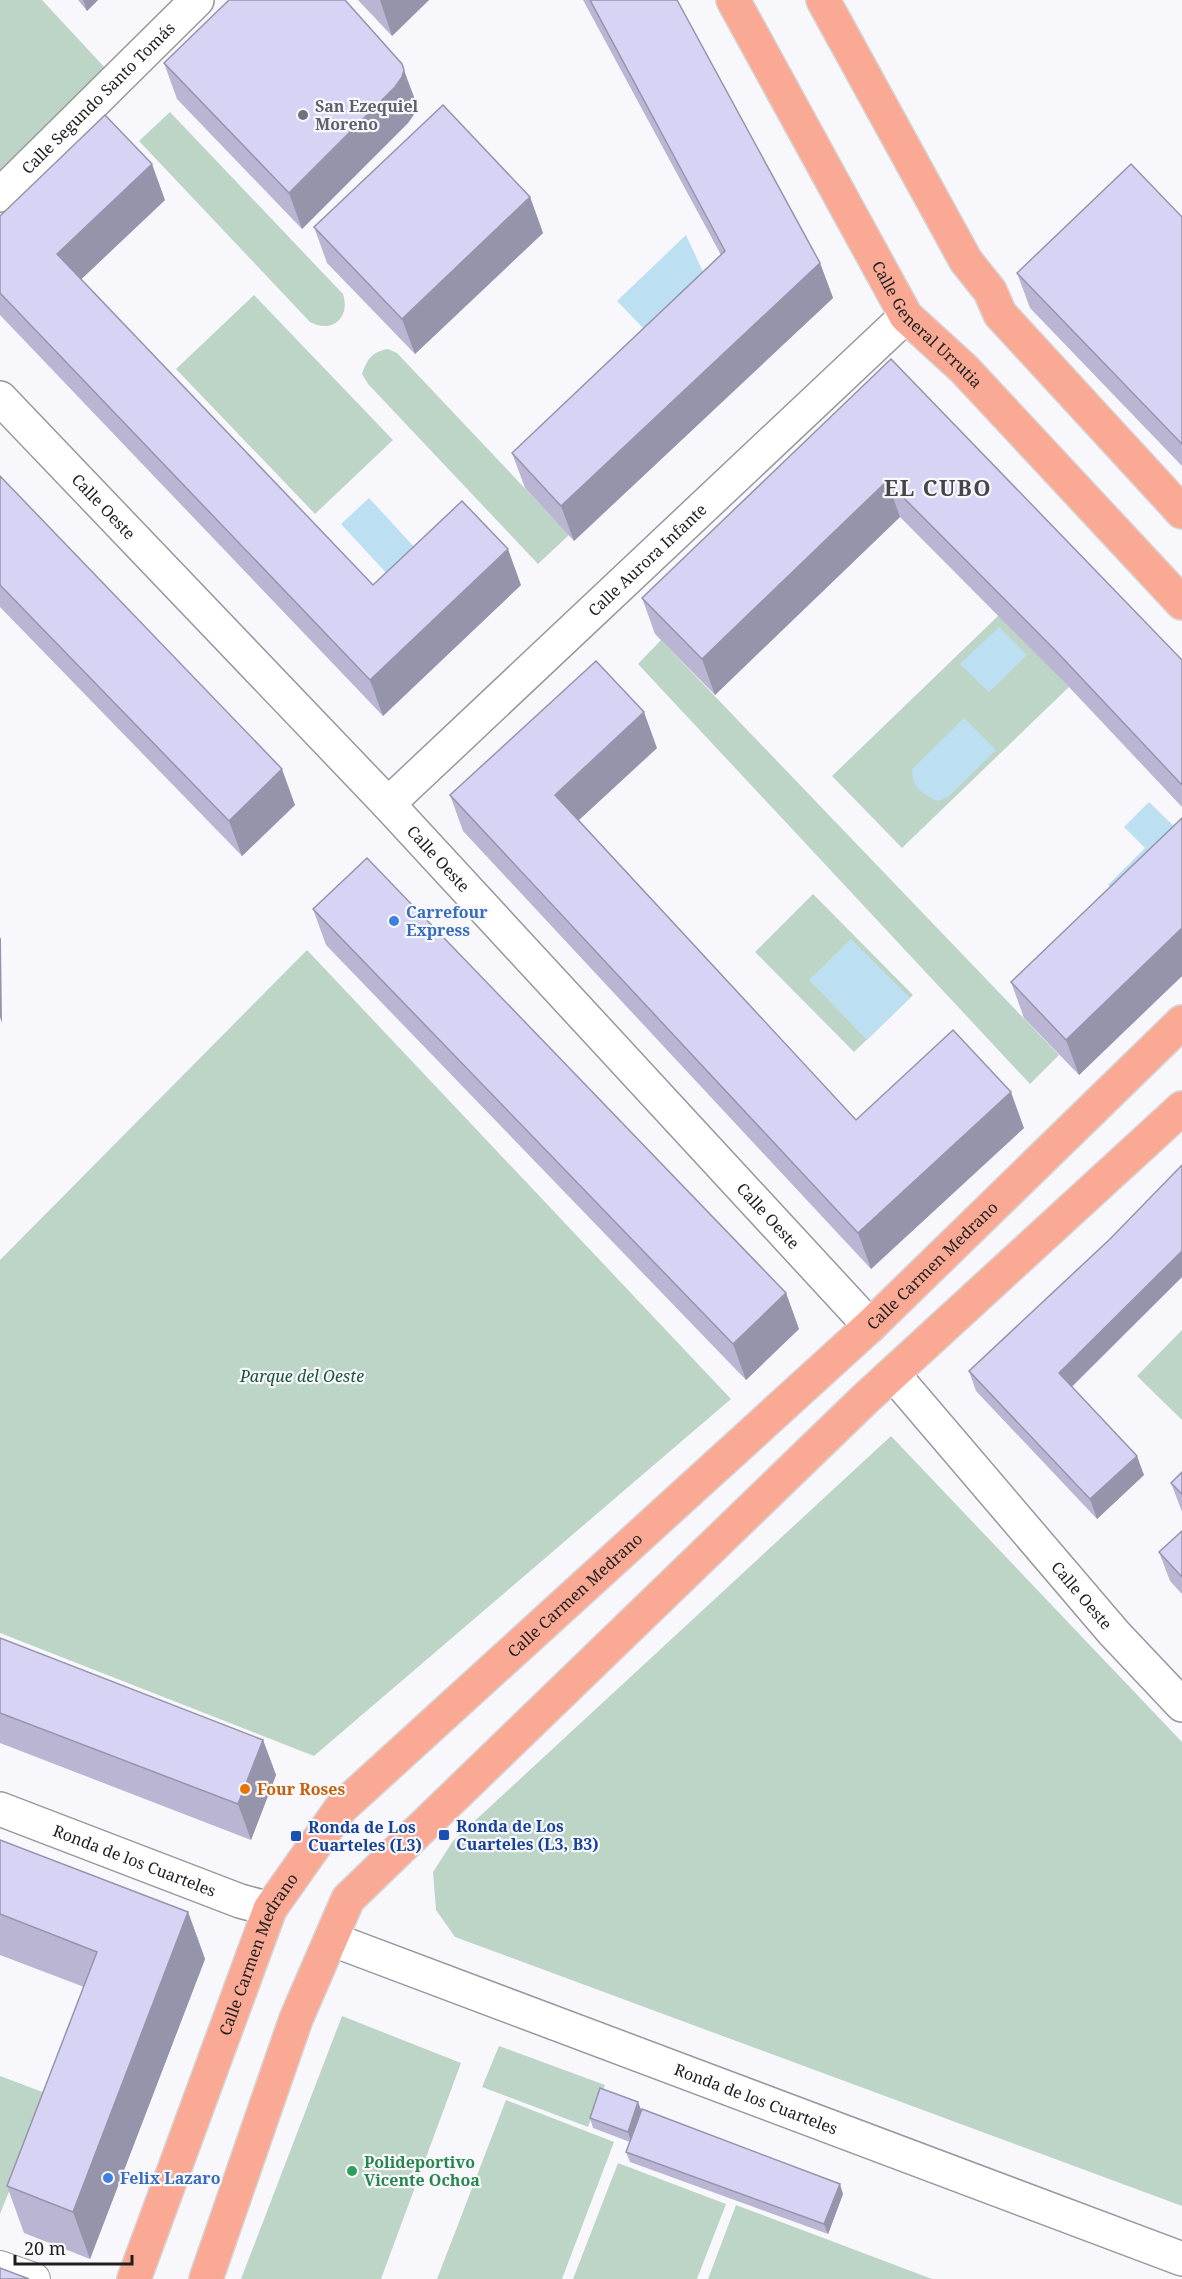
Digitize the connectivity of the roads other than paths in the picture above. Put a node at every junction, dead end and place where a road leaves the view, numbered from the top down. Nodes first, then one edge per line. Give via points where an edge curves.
1 (197, 0) edge
2 (733, 0) edge
3 (823, 0) edge
4 (0, 195) edge
5 (906, 316) junction
6 (0, 398) edge
7 (1182, 513) edge
8 (1182, 603) edge
9 (388, 804) junction
10 (1182, 1022) edge
11 (1182, 1108) edge
12 (870, 1326) junction
13 (893, 1374) junction
14 (1182, 1705) edge
15 (0, 1809) edge
16 (270, 1909) junction
17 (331, 1939) junction
18 (1182, 2259) edge
19 (0, 2267) edge
20 (34, 2279) edge
21 (134, 2279) edge
22 (206, 2279) edge

1 - 4 street, Calle Segundo Santo Tomás
2 - 5 main road, Calle General Urrutia
3 - 7 main road via 966,261 990,291 1000,314
5 - 8 main road, Calle General Urrutia via 964,369
5 - 9 street, Calle Aurora Infante
6 - 9 street, Calle Oeste
9 - 12 street, Calle Oeste
10 - 12 main road, Calle Carmen Medrano
11 - 13 main road
12 - 16 main road, Calle Carmen Medrano via 341,1808
13 - 14 street, Calle Oeste via 1114,1633
13 - 17 main road via 348,1899
15 - 16 street, Ronda de los Cuarteles
16 - 21 main road, Calle Carmen Medrano
17 - 18 street, Ronda de los Cuarteles
17 - 22 main road via 296,2019
19 - 20 street

